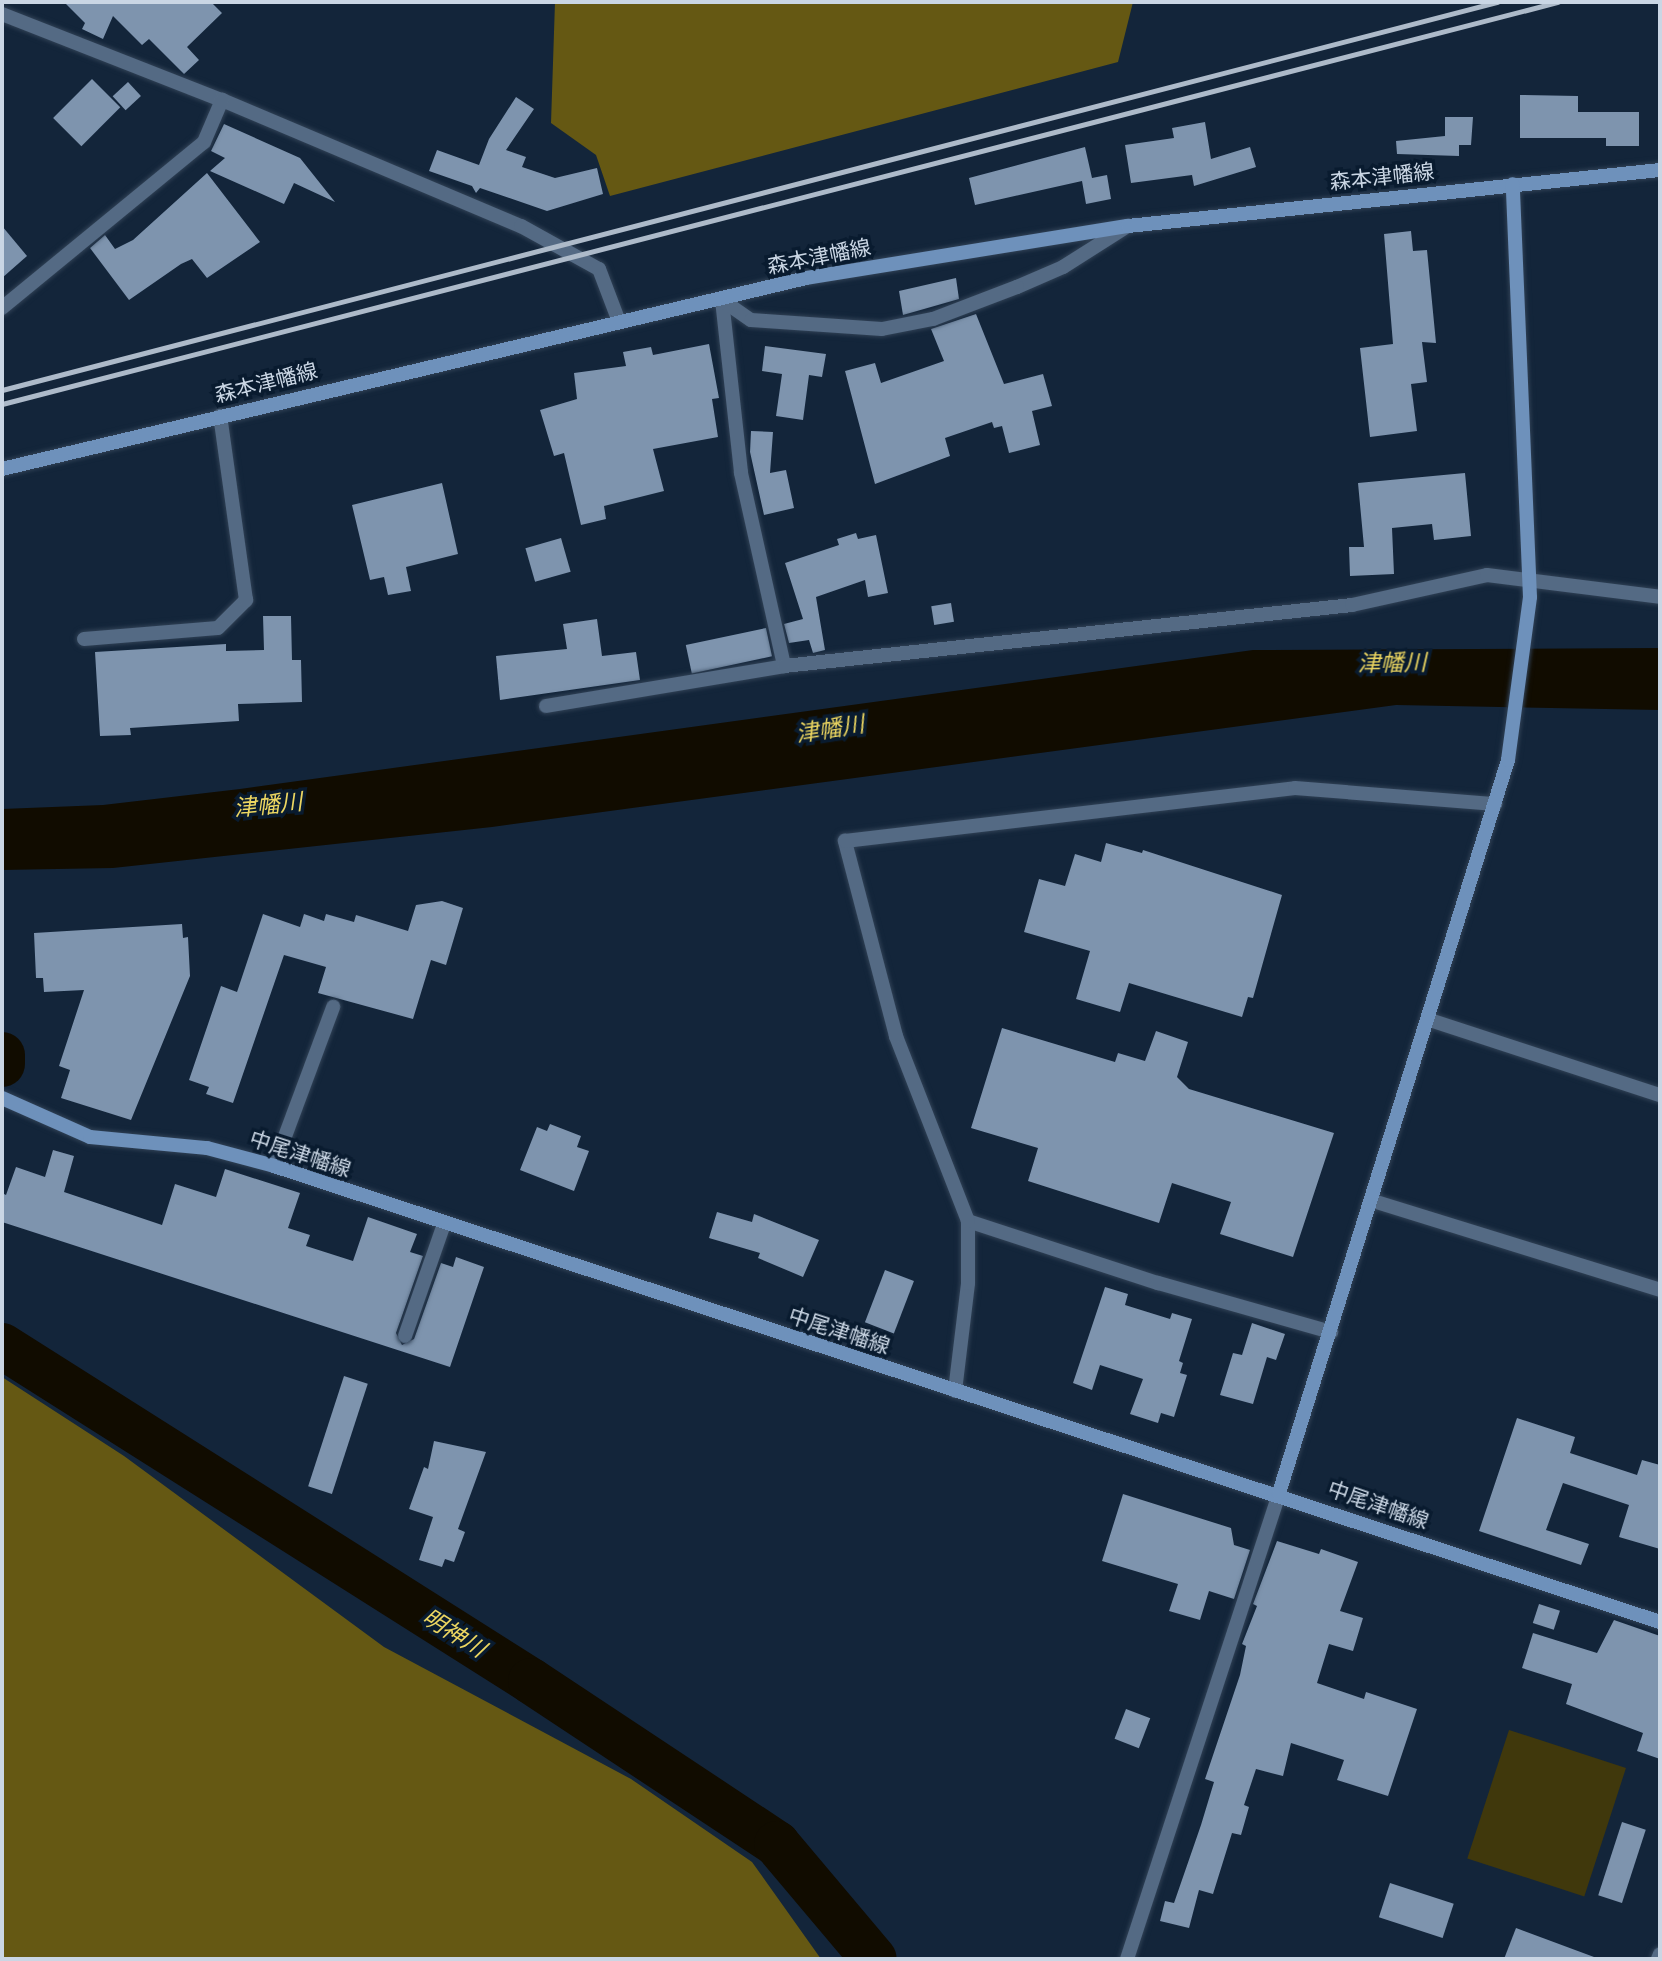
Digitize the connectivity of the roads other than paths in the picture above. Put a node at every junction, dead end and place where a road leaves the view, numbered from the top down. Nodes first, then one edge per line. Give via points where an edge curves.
1 (2, 14) edge
2 (222, 100) junction
3 (1660, 170) edge
4 (1513, 184) junction
5 (1128, 226) junction
6 (722, 300) junction
7 (2, 309) edge
8 (618, 319) junction
9 (220, 416) junction
10 (2, 469) edge
11 (1529, 581) junction
12 (1660, 597) edge
13 (84, 639) dead end
14 (784, 666) junction
15 (546, 706) dead end
16 (1495, 804) junction
17 (333, 1007) dead end
18 (1430, 1020) junction
19 (1660, 1095) edge
20 (2, 1098) edge
21 (274, 1166) junction
22 (1373, 1201) junction
23 (968, 1221) junction
24 (444, 1224) junction
25 (1660, 1290) edge
26 (1331, 1332) junction
27 (405, 1336) dead end
28 (955, 1391) junction
29 (1279, 1493) junction
30 (1660, 1622) edge
31 (1660, 1954) edge
32 (1127, 1959) edge
33 (1658, 1959) edge

1 - 2 street
2 - 7 street via 204,142
2 - 8 street via 522,226 599,269
3 - 4 main road, 森本津幡線
4 - 5 main road, 森本津幡線
4 - 11 main road
5 - 6 main road, 森本津幡線 via 806,278
5 - 6 street via 1062,267 1017,287 933,319 882,329 751,320
6 - 8 main road, 森本津幡線
6 - 14 street via 741,473
8 - 9 main road, 森本津幡線
9 - 10 main road, 森本津幡線
9 - 13 street via 246,600 218,628
11 - 12 street
11 - 14 street via 1487,575 1352,605
11 - 16 main road via 1508,760
14 - 15 street
16 - 18 main road
16 - 23 street via 1295,788 845,841 896,1036
17 - 21 street
18 - 19 street
18 - 22 main road
20 - 21 main road, 中尾津幡線 via 90,1137 207,1148
21 - 24 main road, 中尾津幡線
22 - 25 street
22 - 26 main road
23 - 26 street via 1158,1283
23 - 28 street via 968,1283
24 - 27 street
24 - 28 main road, 中尾津幡線
26 - 29 main road
28 - 29 main road, 中尾津幡線
29 - 30 main road, 中尾津幡線
29 - 32 street
31 - 33 street

